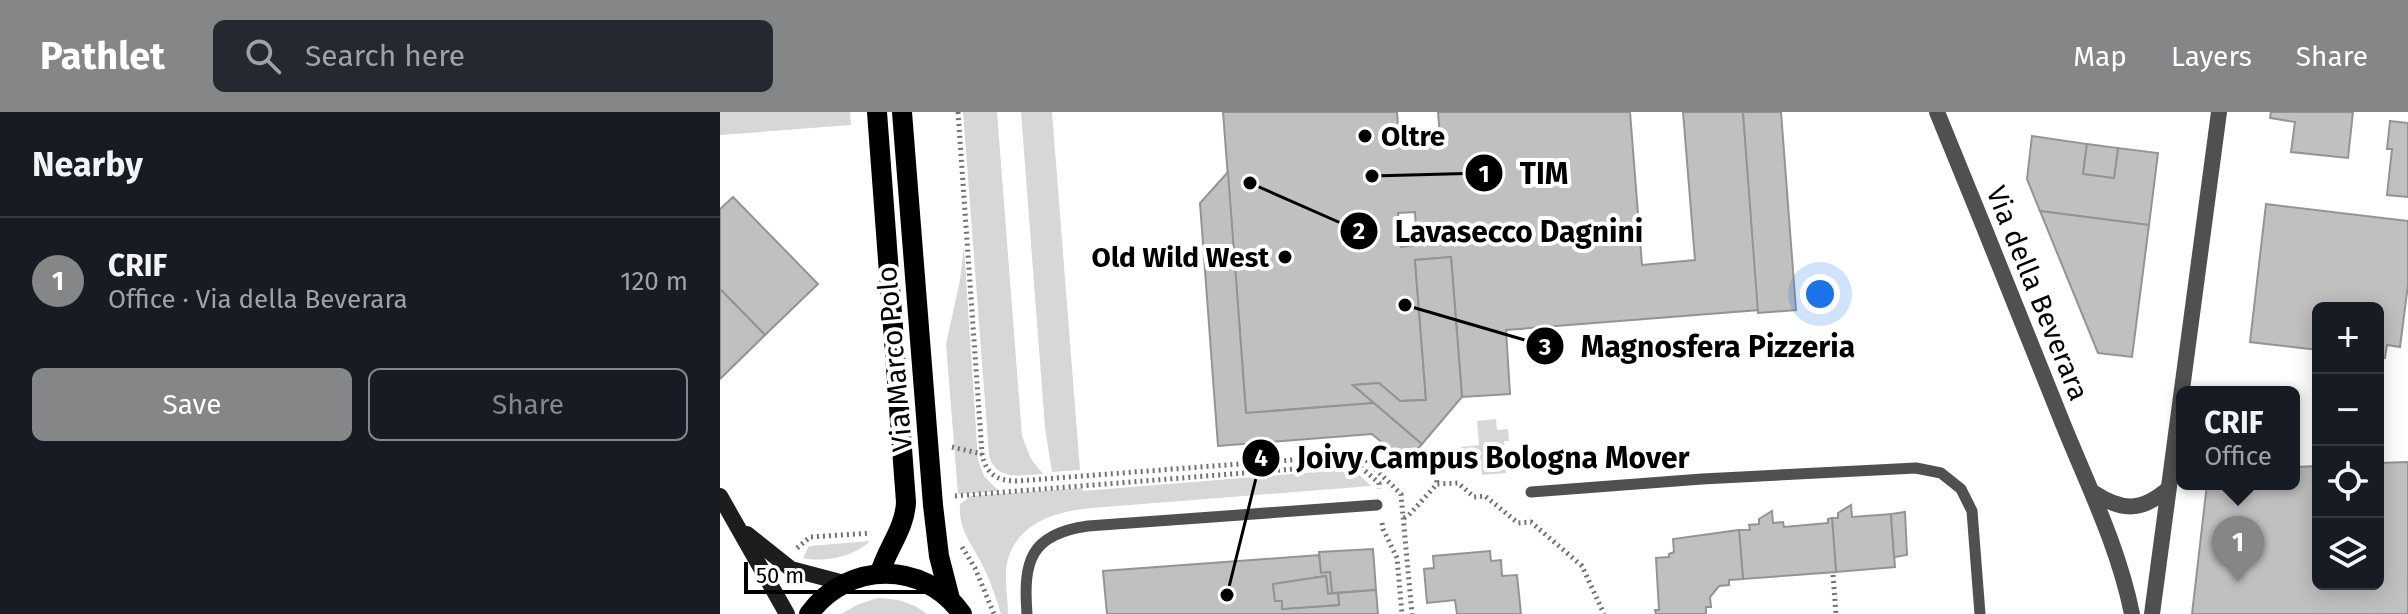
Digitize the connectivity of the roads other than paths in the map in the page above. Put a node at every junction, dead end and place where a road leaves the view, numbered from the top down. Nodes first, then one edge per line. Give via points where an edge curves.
1 (877, 112) edge
2 (902, 112) edge
3 (1937, 112) edge
4 (2219, 112) edge
5 (2182, 386) edge
6 (2176, 430) edge
7 (2168, 489) junction
8 (1531, 492) dead end
9 (2093, 492) junction
10 (720, 496) edge
11 (1377, 505) dead end
12 (741, 529) junction
13 (880, 573) junction
14 (844, 583) junction
15 (956, 606) edge
16 (787, 614) edge
17 (809, 614) edge
18 (1027, 614) edge
19 (1980, 614) edge
20 (2132, 614) edge
21 (2152, 614) edge

1 - 13 main road, Via Marco Polo via 906,502 901,528
2 - 15 main road, Via Marco Polo via 934,516 939,556
3 - 9 street, Via della Beverara
4 - 5 street
6 - 7 street
7 - 9 street via 2152,503 2133,506 2112,505
7 - 21 street
8 - 19 lane via 1916,468 1941,473 1961,489 1972,511
9 - 20 street, Via della Beverara via 2125,576
10 - 12 main road
11 - 18 lane via 1066,530 1044,541 1032,555 1025,580
12 - 14 main road via 791,569
12 - 16 main road
13 - 14 main road
13 - 15 main road via 910,576 938,589
14 - 17 main road

